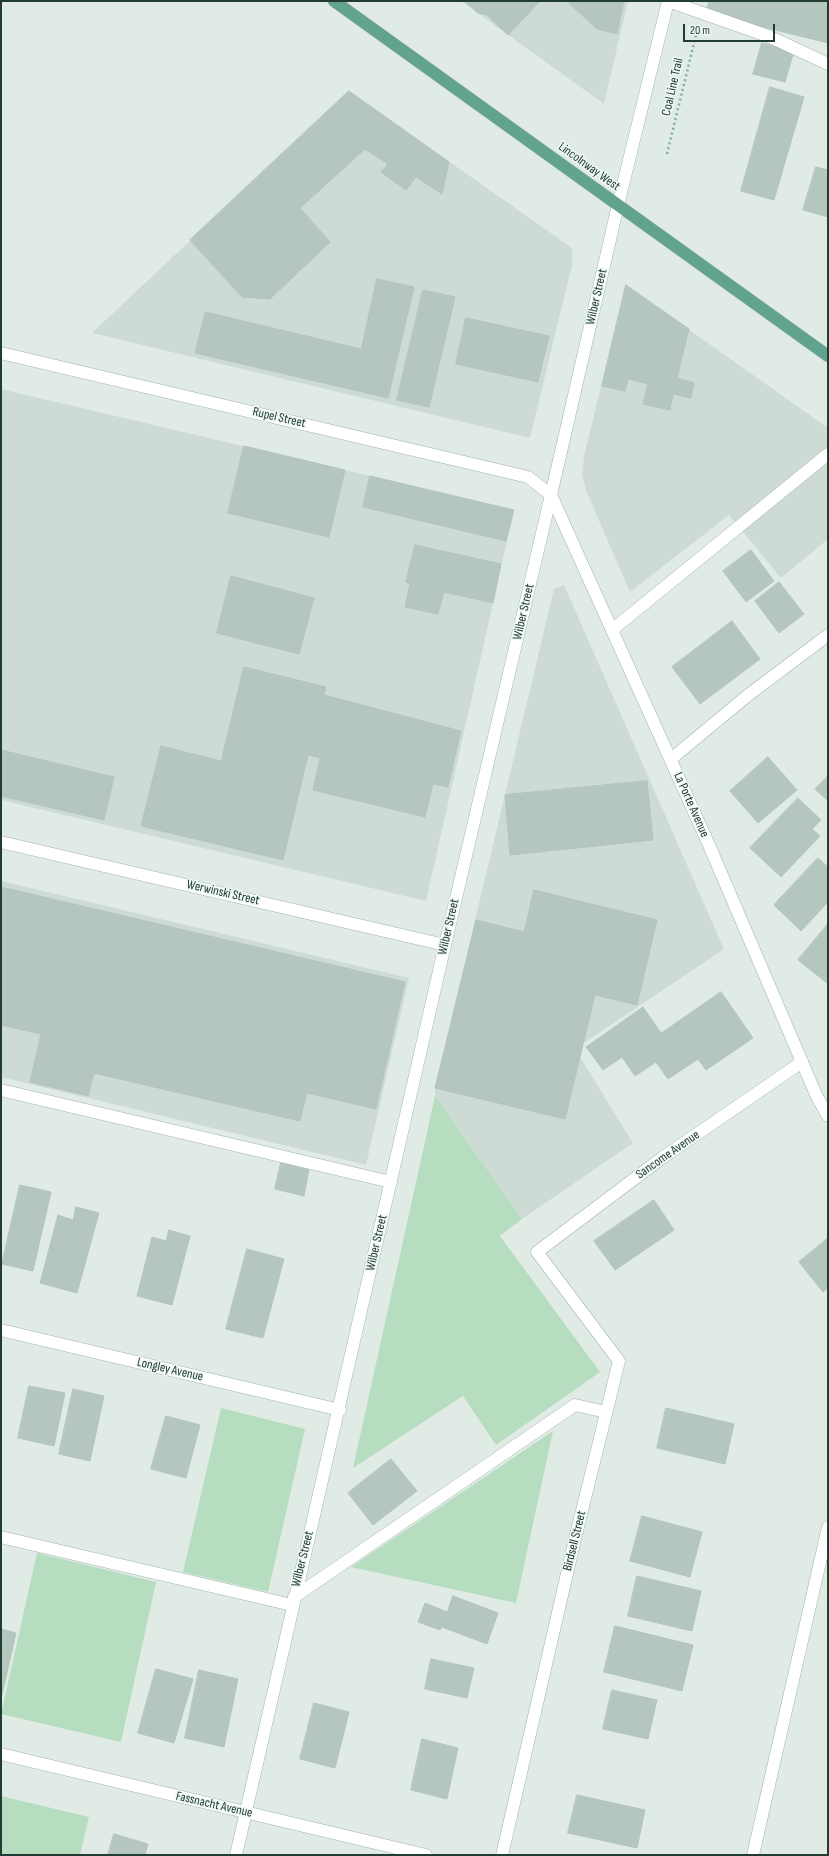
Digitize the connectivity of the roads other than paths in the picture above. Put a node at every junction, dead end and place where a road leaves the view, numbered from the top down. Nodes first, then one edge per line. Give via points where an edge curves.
1 (334, 1) edge
2 (668, 1) edge
3 (828, 64) edge
4 (618, 205) junction
5 (1, 353) edge
6 (828, 356) edge
7 (828, 454) edge
8 (551, 495) junction
9 (612, 630) junction
10 (828, 635) edge
11 (671, 759) junction
12 (1, 842) edge
13 (445, 945) junction
14 (802, 1062) junction
15 (1, 1090) edge
16 (828, 1116) edge
17 (391, 1182) junction
18 (537, 1252) joint
19 (1, 1330) edge
20 (340, 1410) junction
21 (606, 1412) junction
22 (828, 1527) edge
23 (1, 1537) edge
24 (293, 1601) junction
25 (1, 1754) edge
26 (246, 1813) junction
27 (236, 1855) edge
28 (426, 1855) edge
29 (502, 1855) edge
30 (753, 1855) edge

1 - 4 main road, Lincolnway West
2 - 3 street via 768,36
2 - 4 street, Wilber Street
4 - 6 main road, Lincolnway West
4 - 8 street, Wilber Street
5 - 8 street, Rupel Street via 528,477
7 - 9 street
8 - 9 street, La Porte Avenue
8 - 13 street, Wilber Street
9 - 11 street, La Porte Avenue
10 - 11 street via 747,696
11 - 14 street, La Porte Avenue
12 - 13 street, Werwinski Street
13 - 17 street, Wilber Street
14 - 16 street, La Porte Avenue
14 - 18 street, Sancome Avenue via 662,1158
15 - 17 street
17 - 20 street, Wilber Street
18 - 21 street, Birdsell Street via 619,1361
19 - 20 street, Longley Avenue
20 - 24 street, Wilber Street
21 - 24 street via 575,1405
21 - 29 street, Birdsell Street
22 - 30 street
23 - 24 street
24 - 26 street, Wilber Street
25 - 26 street, Fassnacht Avenue
26 - 27 street, Wilber Street
26 - 28 street, Fassnacht Avenue

